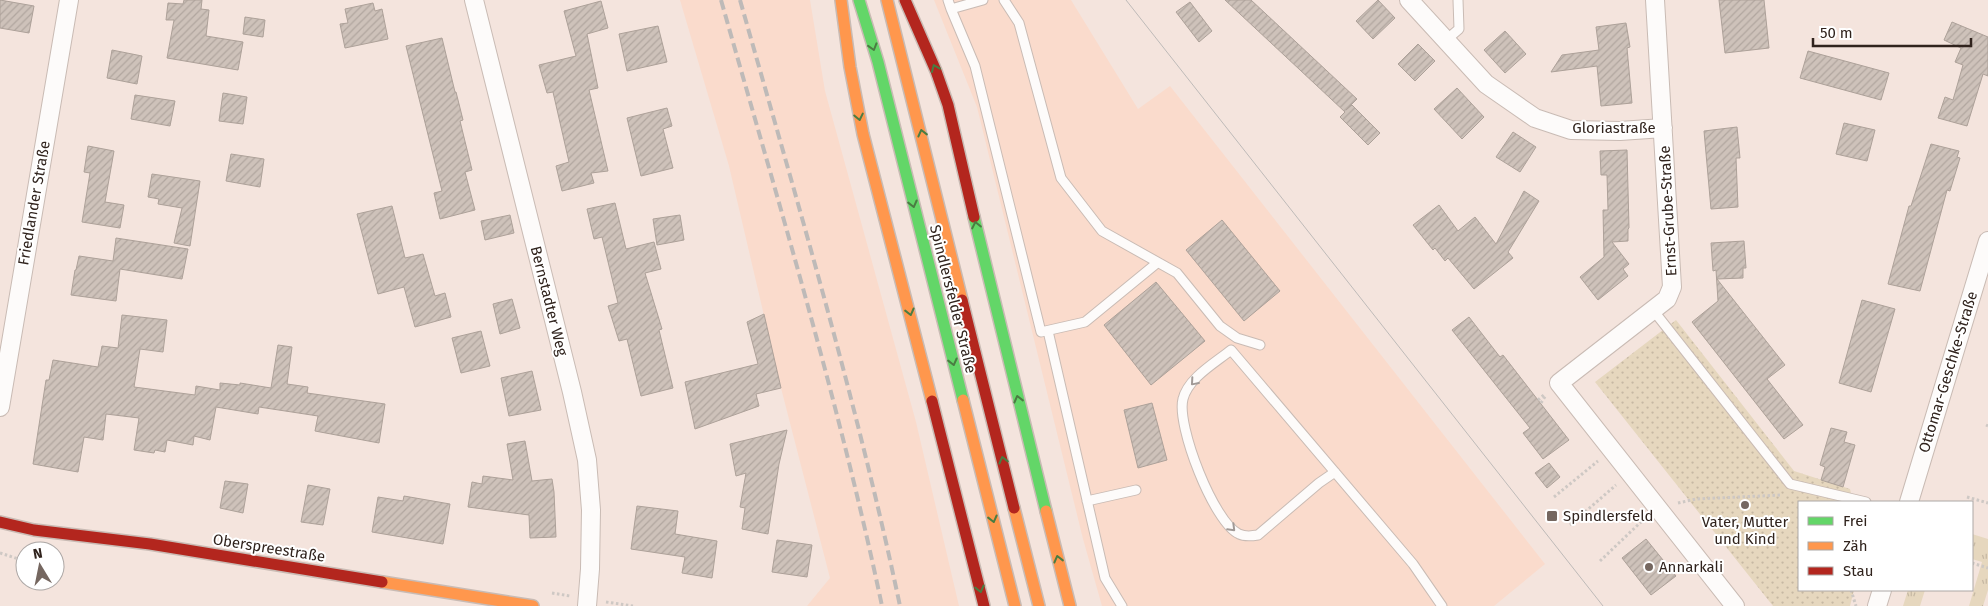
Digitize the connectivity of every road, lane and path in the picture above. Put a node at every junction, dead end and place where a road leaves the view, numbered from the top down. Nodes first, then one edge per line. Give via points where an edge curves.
1 (69, 0) edge
2 (474, 0) edge
3 (841, 0) edge
4 (859, 0) edge
5 (887, 0) edge
6 (904, 0) edge
7 (948, 0) edge
8 (984, 0) edge
9 (1004, 0) edge
10 (1409, 0) edge
11 (1458, 0) edge
12 (1655, 0) edge
13 (952, 9) junction
14 (1445, 41) junction
15 (1663, 128) junction
16 (1988, 241) edge
17 (1157, 263) junction
18 (1653, 310) junction
19 (1048, 330) junction
20 (1260, 345) dead end
21 (0, 407) edge
22 (1602, 457) dead end
23 (1335, 472) junction
24 (1630, 473) junction
25 (1806, 488) junction
26 (1136, 490) dead end
27 (1554, 497) dead end
28 (1967, 497) dead end
29 (1087, 501) junction
30 (1862, 501) edge
31 (1909, 501) edge
32 (1988, 503) edge
33 (1671, 504) dead end
34 (0, 522) edge
35 (1638, 523) dead end
36 (1570, 525) dead end
37 (0, 554) edge
38 (15, 558) edge
39 (1600, 561) dead end
40 (1973, 563) edge
41 (1988, 568) edge
42 (1851, 591) edge
43 (1882, 591) edge
44 (533, 606) edge
45 (587, 606) edge
46 (984, 606) edge
47 (1015, 606) edge
48 (1039, 606) edge
49 (1070, 606) edge
50 (1122, 606) edge
51 (1442, 606) edge
52 (1735, 606) edge
53 (1856, 606) edge
54 (1877, 606) edge

1 - 21 street, Friedlander Straße
2 - 45 street, Bernstadter Weg via 586,460 591,510
3 -> 46 main road via 853,90 867,152
4 -> 47 main road, Spindlersfelder Straße via 878,62
48 -> 5 main road, Spindlersfelder Straße
49 -> 6 main road via 948,105
7 - 13 lane
8 - 13 lane
9 - 17 lane via 1019,23 1061,178 1102,231
10 - 14 street, Gloriastraße
11 - 14 lane via 1459,29
12 - 15 street, Ernst-Grube-Straße
13 - 19 lane via 975,66 1041,332
14 - 15 street, Gloriastraße via 1486,84 1535,118 1571,130
15 - 18 street, Ernst-Grube-Straße via 1672,287 1667,299
16 - 31 street, Ottomar-Geschke-Straße
17 - 19 lane via 1085,322
17 - 20 lane via 1177,273 1220,326 1238,338
18 - 24 street, Ernst-Grube-Straße via 1559,383
18 - 25 lane via 1790,484
19 - 29 lane
22 - 27 path
23 -> 23 lane via 1231,350 1194,380 1183,397 1181,410 1185,431 1210,497 1216,511 1238,534 1258,535
23 - 51 lane via 1413,564
24 - 36 path
24 - 52 street, Ernst-Grube-Straße
25 - 30 lane
25 - 33 path via 1794,494 1696,499
26 - 29 lane
28 - 32 path
29 - 50 lane via 1105,578
34 - 44 main road, Oberspreestraße via 34,530 150,544
35 - 39 path
37 - 38 path
40 - 41 path
42 - 53 path
43 - 54 street

